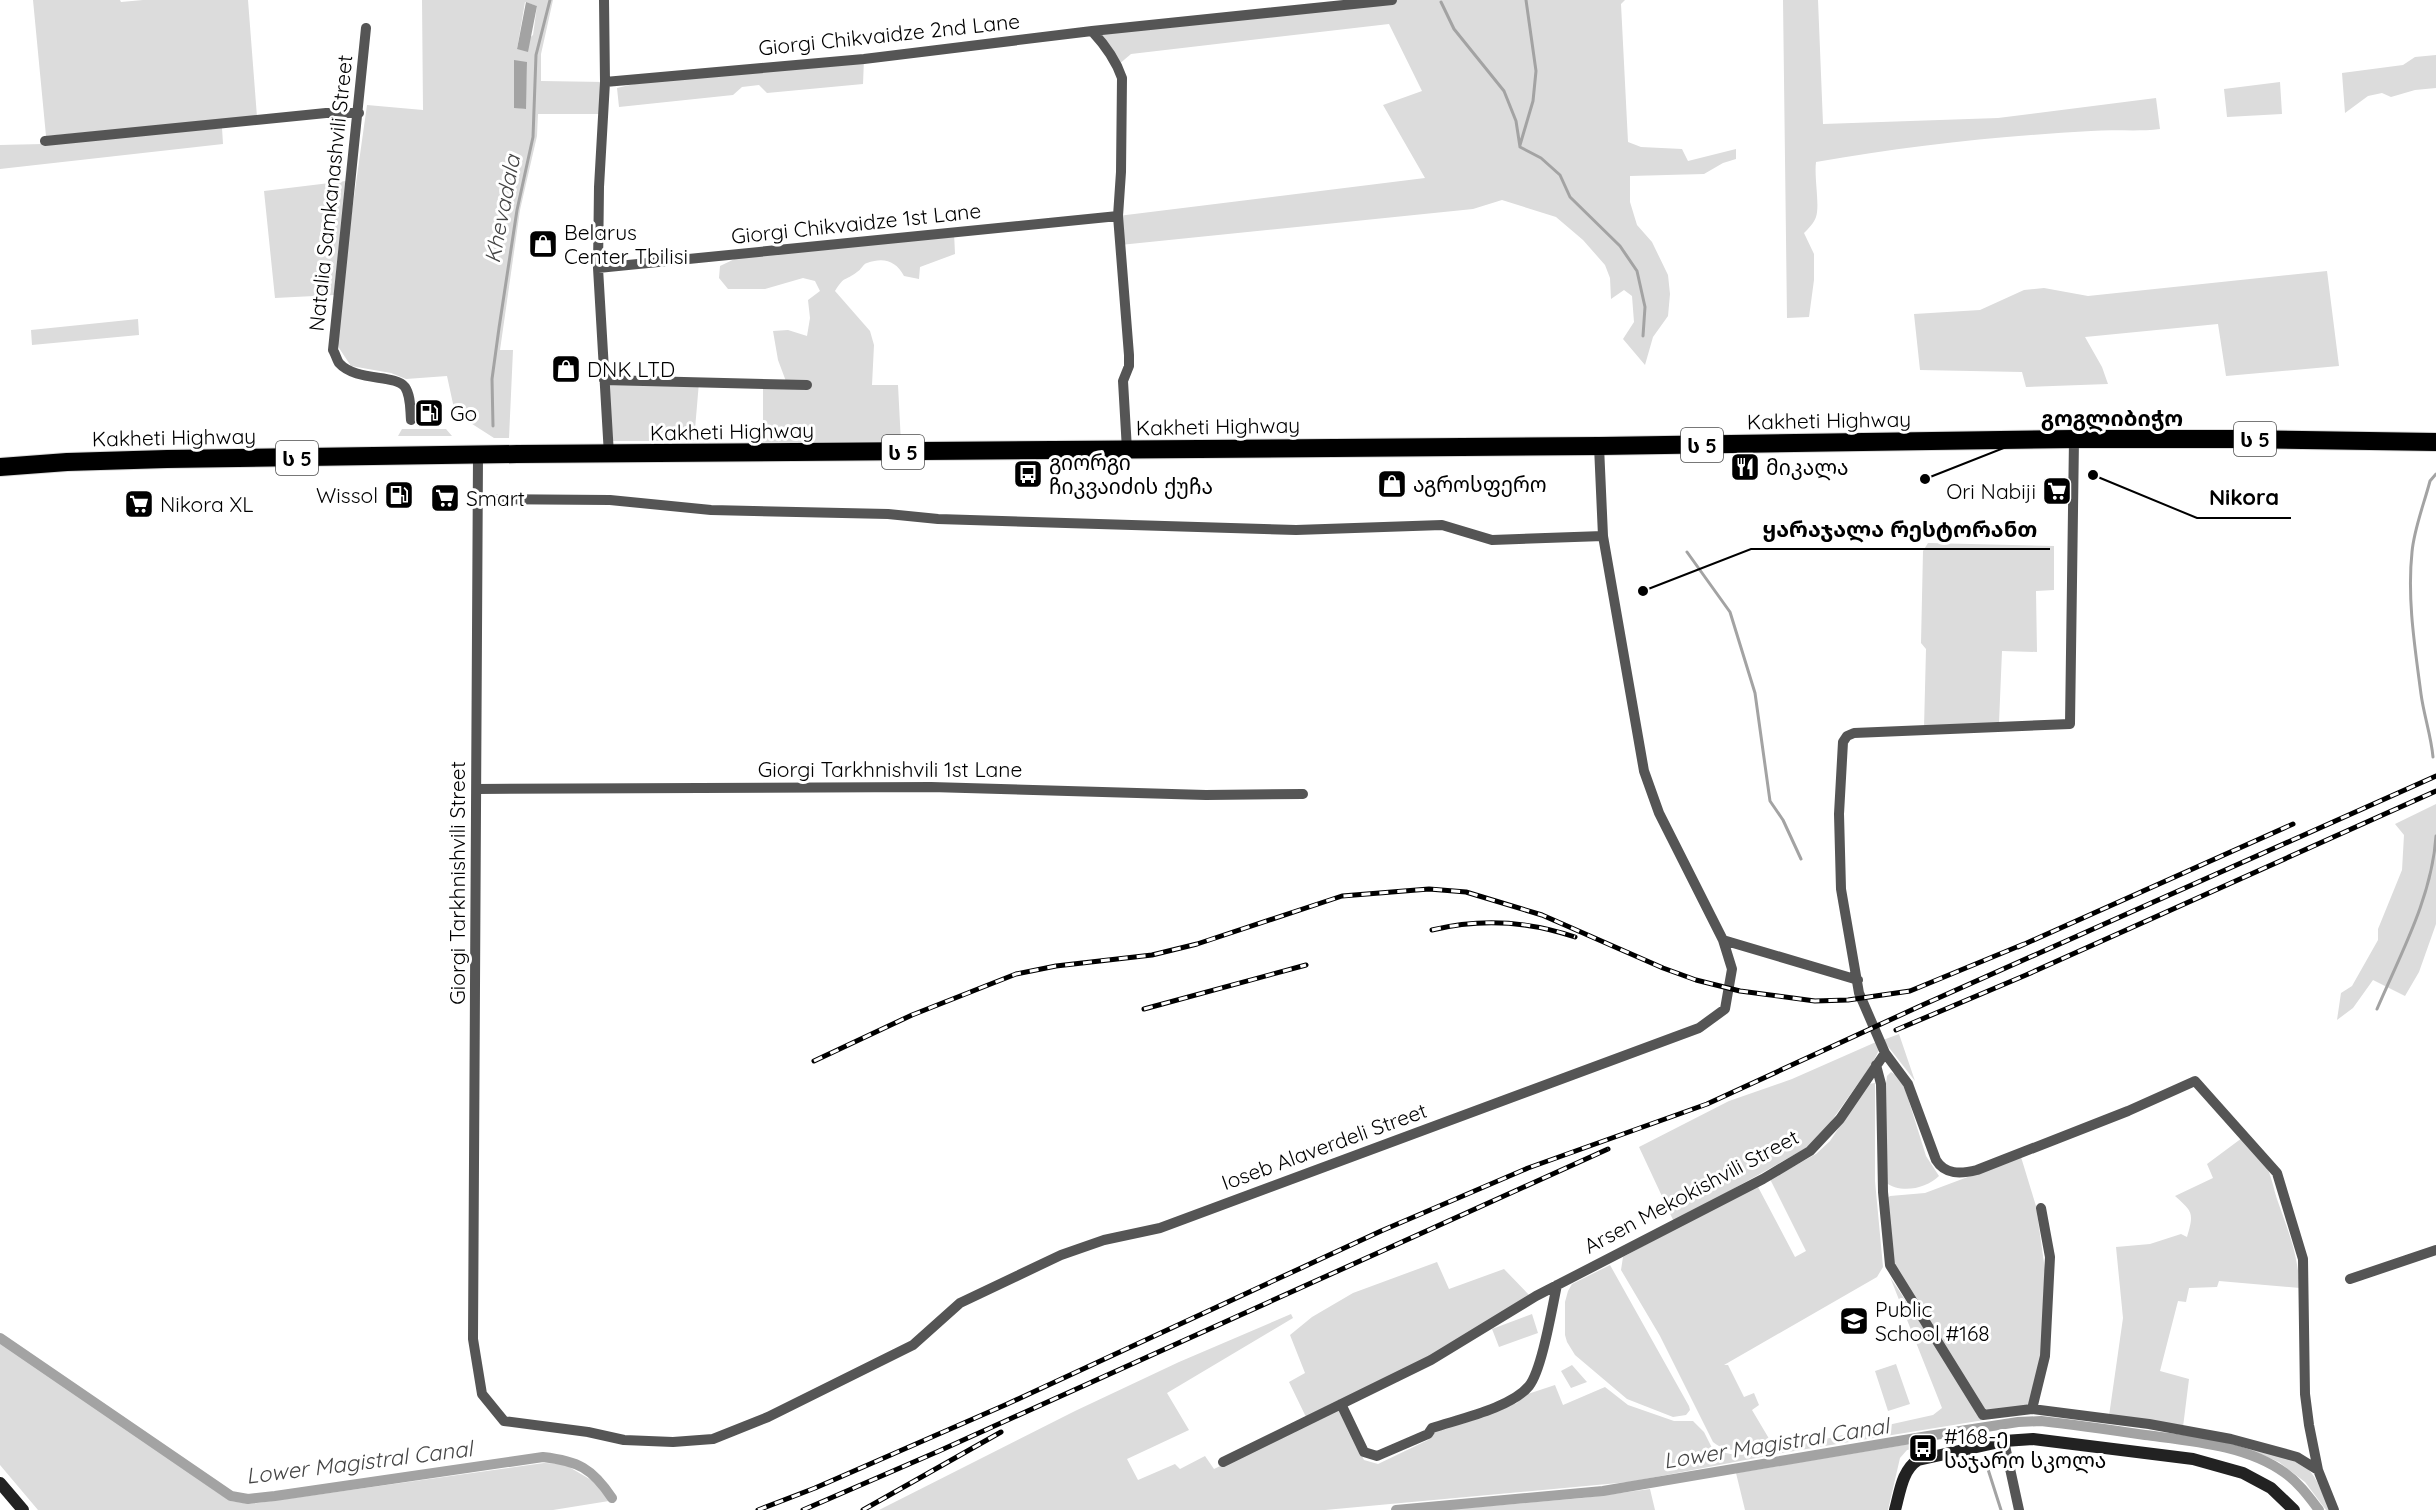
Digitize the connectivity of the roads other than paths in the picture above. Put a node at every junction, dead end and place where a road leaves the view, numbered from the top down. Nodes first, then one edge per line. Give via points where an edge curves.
1 (604, 0) edge
2 (1392, 0) edge
3 (366, 28) dead end
4 (1092, 31) junction
5 (605, 82) junction
6 (358, 112) junction
7 (45, 141) dead end
8 (1118, 216) junction
9 (598, 268) junction
10 (604, 380) junction
11 (807, 385) dead end
12 (411, 420) dead end
13 (2074, 439) junction
14 (2436, 442) edge
15 (1599, 446) junction
16 (1127, 450) junction
17 (609, 455) junction
18 (478, 456) junction
19 (0, 467) edge
20 (478, 499) junction
21 (1603, 536) junction
22 (477, 789) junction
23 (1303, 794) dead end
24 (1723, 940) junction
25 (1858, 980) junction
26 (1885, 1053) junction
27 (1876, 1065) junction
28 (2040, 1208) dead end
29 (2436, 1250) edge
30 (2350, 1279) dead end
31 (1557, 1285) junction
32 (475, 1310) joint
33 (1341, 1404) junction
34 (2032, 1408) junction
35 (2004, 1441) junction
36 (1222, 1462) dead end
37 (2318, 1470) junction
38 (0, 1483) edge
39 (23, 1510) edge
40 (1895, 1510) edge
41 (2019, 1510) edge
42 (2294, 1510) edge
43 (2334, 1510) edge

1 - 5 street
2 - 4 street, Giorgi Chikvaidze 2nd Lane
3 - 6 street, Natalia Samkanashvili Street
4 - 5 street, Giorgi Chikvaidze 2nd Lane via 864,59
4 - 8 street via 1118,65 1122,78
5 - 9 street
6 - 7 street
6 - 12 street, Natalia Samkanashvili Street via 333,350 339,363 360,376 404,386
8 - 9 street, Giorgi Chikvaidze 1st Lane
8 - 16 street via 1129,355 1123,381
9 - 10 street
10 - 11 street
10 - 17 street
13 - 14 highway, Kakheti Highway / ს 5
13 - 15 highway, Kakheti Highway / ს 5
13 - 25 street via 2070,724 1854,733 1843,742 1839,814 1841,889
15 - 16 highway, Kakheti Highway / ს 5
15 - 21 street, Ioseb Alaverdeli Street
16 - 17 highway, Kakheti Highway / ს 5
17 - 18 highway, Kakheti Highway / ს 5
18 - 19 highway, Kakheti Highway / ს 5 via 167,459
18 - 20 street, Giorgi Tarkhnishvili Street
20 - 21 street via 610,500 711,510 1296,530 1442,525 1492,540
20 - 22 street, Giorgi Tarkhnishvili Street
21 - 24 street, Ioseb Alaverdeli Street via 1644,771 1659,813
22 - 23 street, Giorgi Tarkhnishvili 1st Lane via 931,787
22 - 32 street, Giorgi Tarkhnishvili Street
24 - 25 street
24 - 32 street, Ioseb Alaverdeli Street via 1732,969 1725,1009 1699,1028 1160,1228 1104,1240 1060,1255 960,1303 913,1345 768,1417 713,1439 624,1440 504,1421 482,1394 473,1339
25 - 26 street via 1859,993
26 - 27 street, Arsen Mekokishvili Street
26 - 37 street via 1908,1084 1941,1168 1964,1173 2195,1081 2277,1173 2303,1259 2306,1394
27 - 31 street, Arsen Mekokishvili Street via 1840,1119 1810,1151
27 - 34 street via 1881,1084 1883,1192 1890,1265 1983,1415
28 - 34 street via 2050,1257 2045,1356
29 - 30 street
31 - 33 street, Arsen Mekokishvili Street via 1431,1360
31 - 33 street via 1544,1348 1530,1385 1504,1403 1432,1428 1428,1434 1377,1456 1364,1452
33 - 36 street, Arsen Mekokishvili Street
34 - 37 street via 2231,1439 2297,1457
35 - 40 street via 1918,1460 1906,1473
35 - 41 street
35 - 42 street via 2047,1440 2193,1459 2243,1473 2271,1488
37 - 43 street
38 - 39 street

